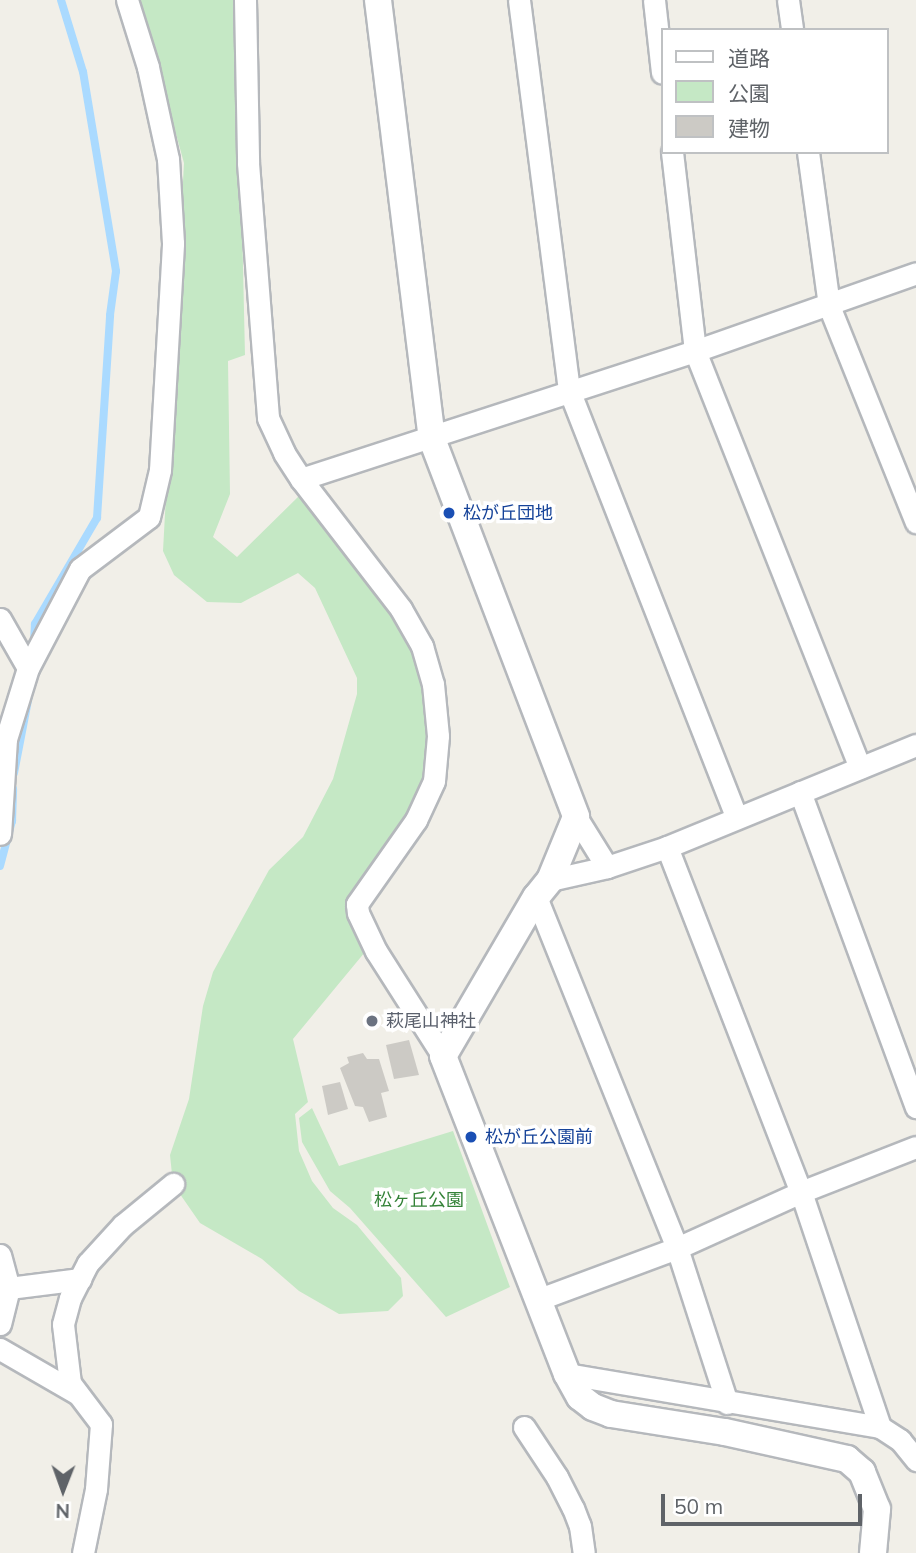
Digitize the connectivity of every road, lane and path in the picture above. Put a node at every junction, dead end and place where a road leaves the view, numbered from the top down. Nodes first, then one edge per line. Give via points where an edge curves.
1 (127, 0) edge
2 (245, 0) edge
3 (379, 0) edge
4 (519, 0) edge
5 (654, 0) edge
6 (788, 0) edge
7 (792, 28) edge
8 (660, 54) edge
9 (671, 154) edge
10 (808, 154) edge
11 (916, 273) edge
12 (829, 306) junction
13 (695, 351) junction
14 (569, 390) junction
15 (432, 439) junction
16 (301, 479) junction
17 (916, 522) edge
18 (0, 619) edge
19 (28, 668) junction
20 (916, 745) edge
21 (860, 766) junction
22 (800, 792) junction
23 (736, 816) junction
24 (576, 817) junction
25 (0, 834) edge
26 (667, 847) junction
27 (607, 867) junction
28 (543, 889) junction
29 (443, 1056) junction
30 (916, 1107) edge
31 (916, 1147) edge
32 (173, 1184) dead end
33 (801, 1192) junction
34 (677, 1248) junction
35 (0, 1255) edge
36 (79, 1279) junction
37 (9, 1288) junction
38 (537, 1300) junction
39 (0, 1324) edge
40 (0, 1349) edge
41 (567, 1374) junction
42 (78, 1394) junction
43 (727, 1403) junction
44 (524, 1427) dead end
45 (880, 1427) junction
46 (908, 1439) edge
47 (916, 1460) edge
48 (83, 1553) edge
49 (584, 1553) edge
50 (873, 1553) edge

1 - 19 street via 168,159 173,243 160,470 149,517 80,569
2 - 16 street via 248,163 268,418
3 - 15 street
4 - 14 street
5 - 8 street
6 - 7 street
9 - 13 street
10 - 12 street
11 - 12 street
12 - 13 street
12 - 17 street
13 - 14 street
13 - 21 street
14 - 15 street
14 - 23 street
15 - 16 street
15 - 24 street
16 - 29 street via 401,608 422,646 433,684 438,736 434,780 415,820 357,904 376,951
18 - 19 street
19 - 25 street via 6,739
20 - 21 street
21 - 22 street
22 - 23 street
22 - 30 street
23 - 26 street
24 - 27 street
24 - 28 street
26 - 27 street
26 - 33 street
27 - 28 street
28 - 29 street
28 - 34 street
29 - 38 street
31 - 33 street
32 - 36 street via 123,1225
33 - 34 street
33 - 45 street
34 - 38 street
34 - 43 street
35 - 37 street
36 - 37 street
36 - 42 street via 63,1324 70,1383
37 - 39 street
38 - 41 street
40 - 42 street
41 - 43 street
41 - 50 street via 580,1397 611,1414 725,1432 847,1459 862,1472 877,1509
42 - 48 street via 101,1424 96,1489
43 - 45 street
44 - 49 street via 573,1508
45 - 46 street
46 - 47 street

